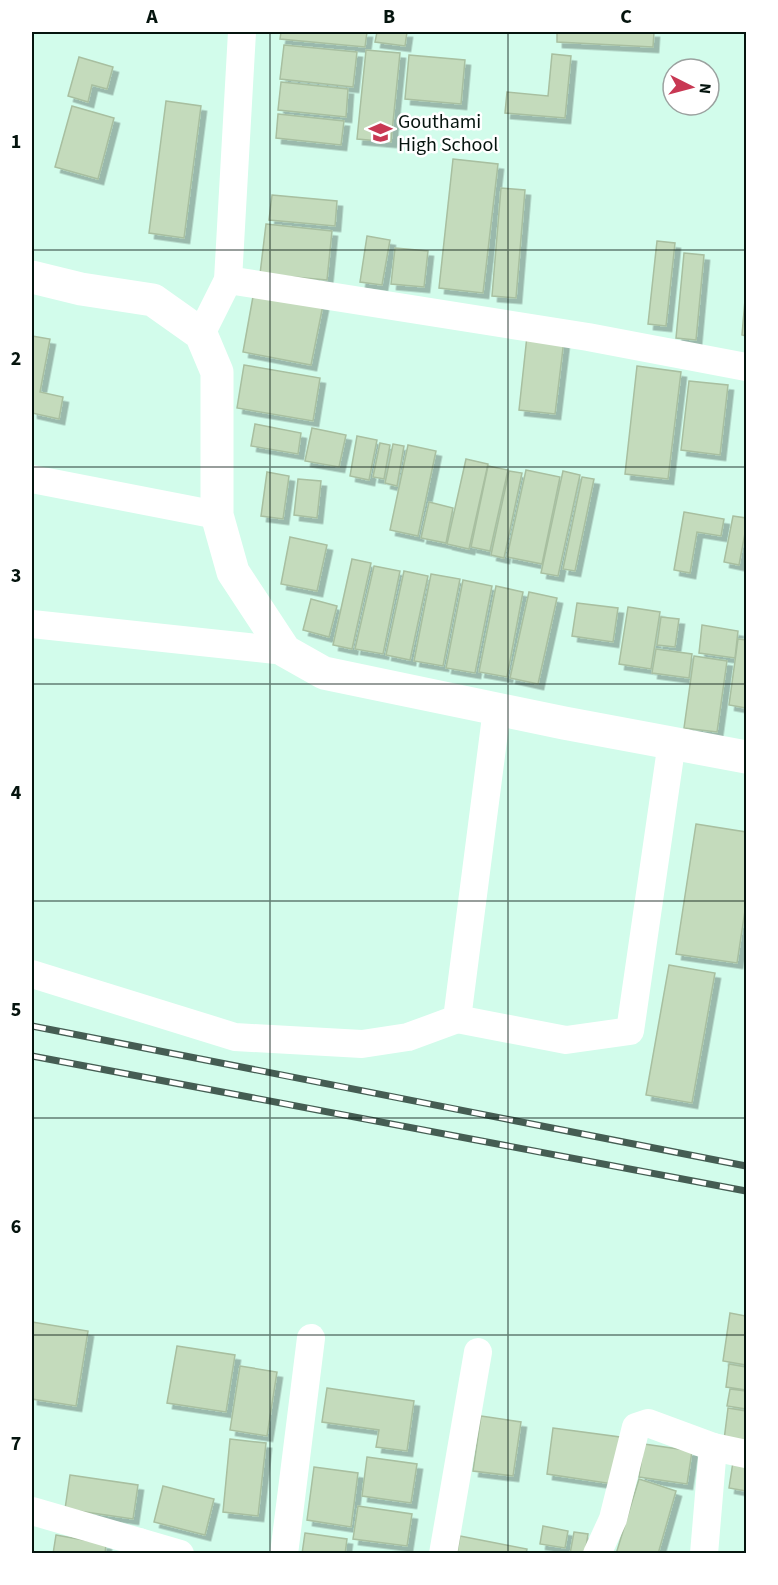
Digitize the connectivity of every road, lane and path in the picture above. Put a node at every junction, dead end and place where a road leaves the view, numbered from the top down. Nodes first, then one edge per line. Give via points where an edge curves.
1 (242, 32) edge
2 (32, 277) edge
3 (228, 280) junction
4 (201, 334) junction
5 (747, 367) edge
6 (32, 479) edge
7 (217, 515) junction
8 (32, 624) edge
9 (285, 651) junction
10 (497, 709) junction
11 (672, 742) junction
12 (747, 757) edge
13 (32, 975) edge
14 (458, 1019) junction
15 (311, 1338) dead end
16 (478, 1352) dead end
17 (713, 1447) junction
18 (747, 1454) edge
19 (32, 1511) edge
20 (138, 1548) edge
21 (180, 1554) edge
22 (284, 1554) edge
23 (442, 1554) edge
24 (597, 1554) edge
25 (704, 1554) edge

1 - 3 street
2 - 4 main road via 153,300
3 - 4 street
3 - 5 street via 588,337
4 - 7 main road via 217,372
6 - 7 street
7 - 9 main road via 233,572
8 - 9 street
9 - 10 main road via 324,673
10 - 11 main road
10 - 14 street
11 - 12 main road
11 - 14 street via 630,1031 566,1040
13 - 14 street via 235,1037 362,1044 408,1036
15 - 22 street
16 - 23 street
17 - 18 street
17 - 24 street via 648,1423 636,1426 614,1519
17 - 25 street
19 - 20 street
20 - 21 street

